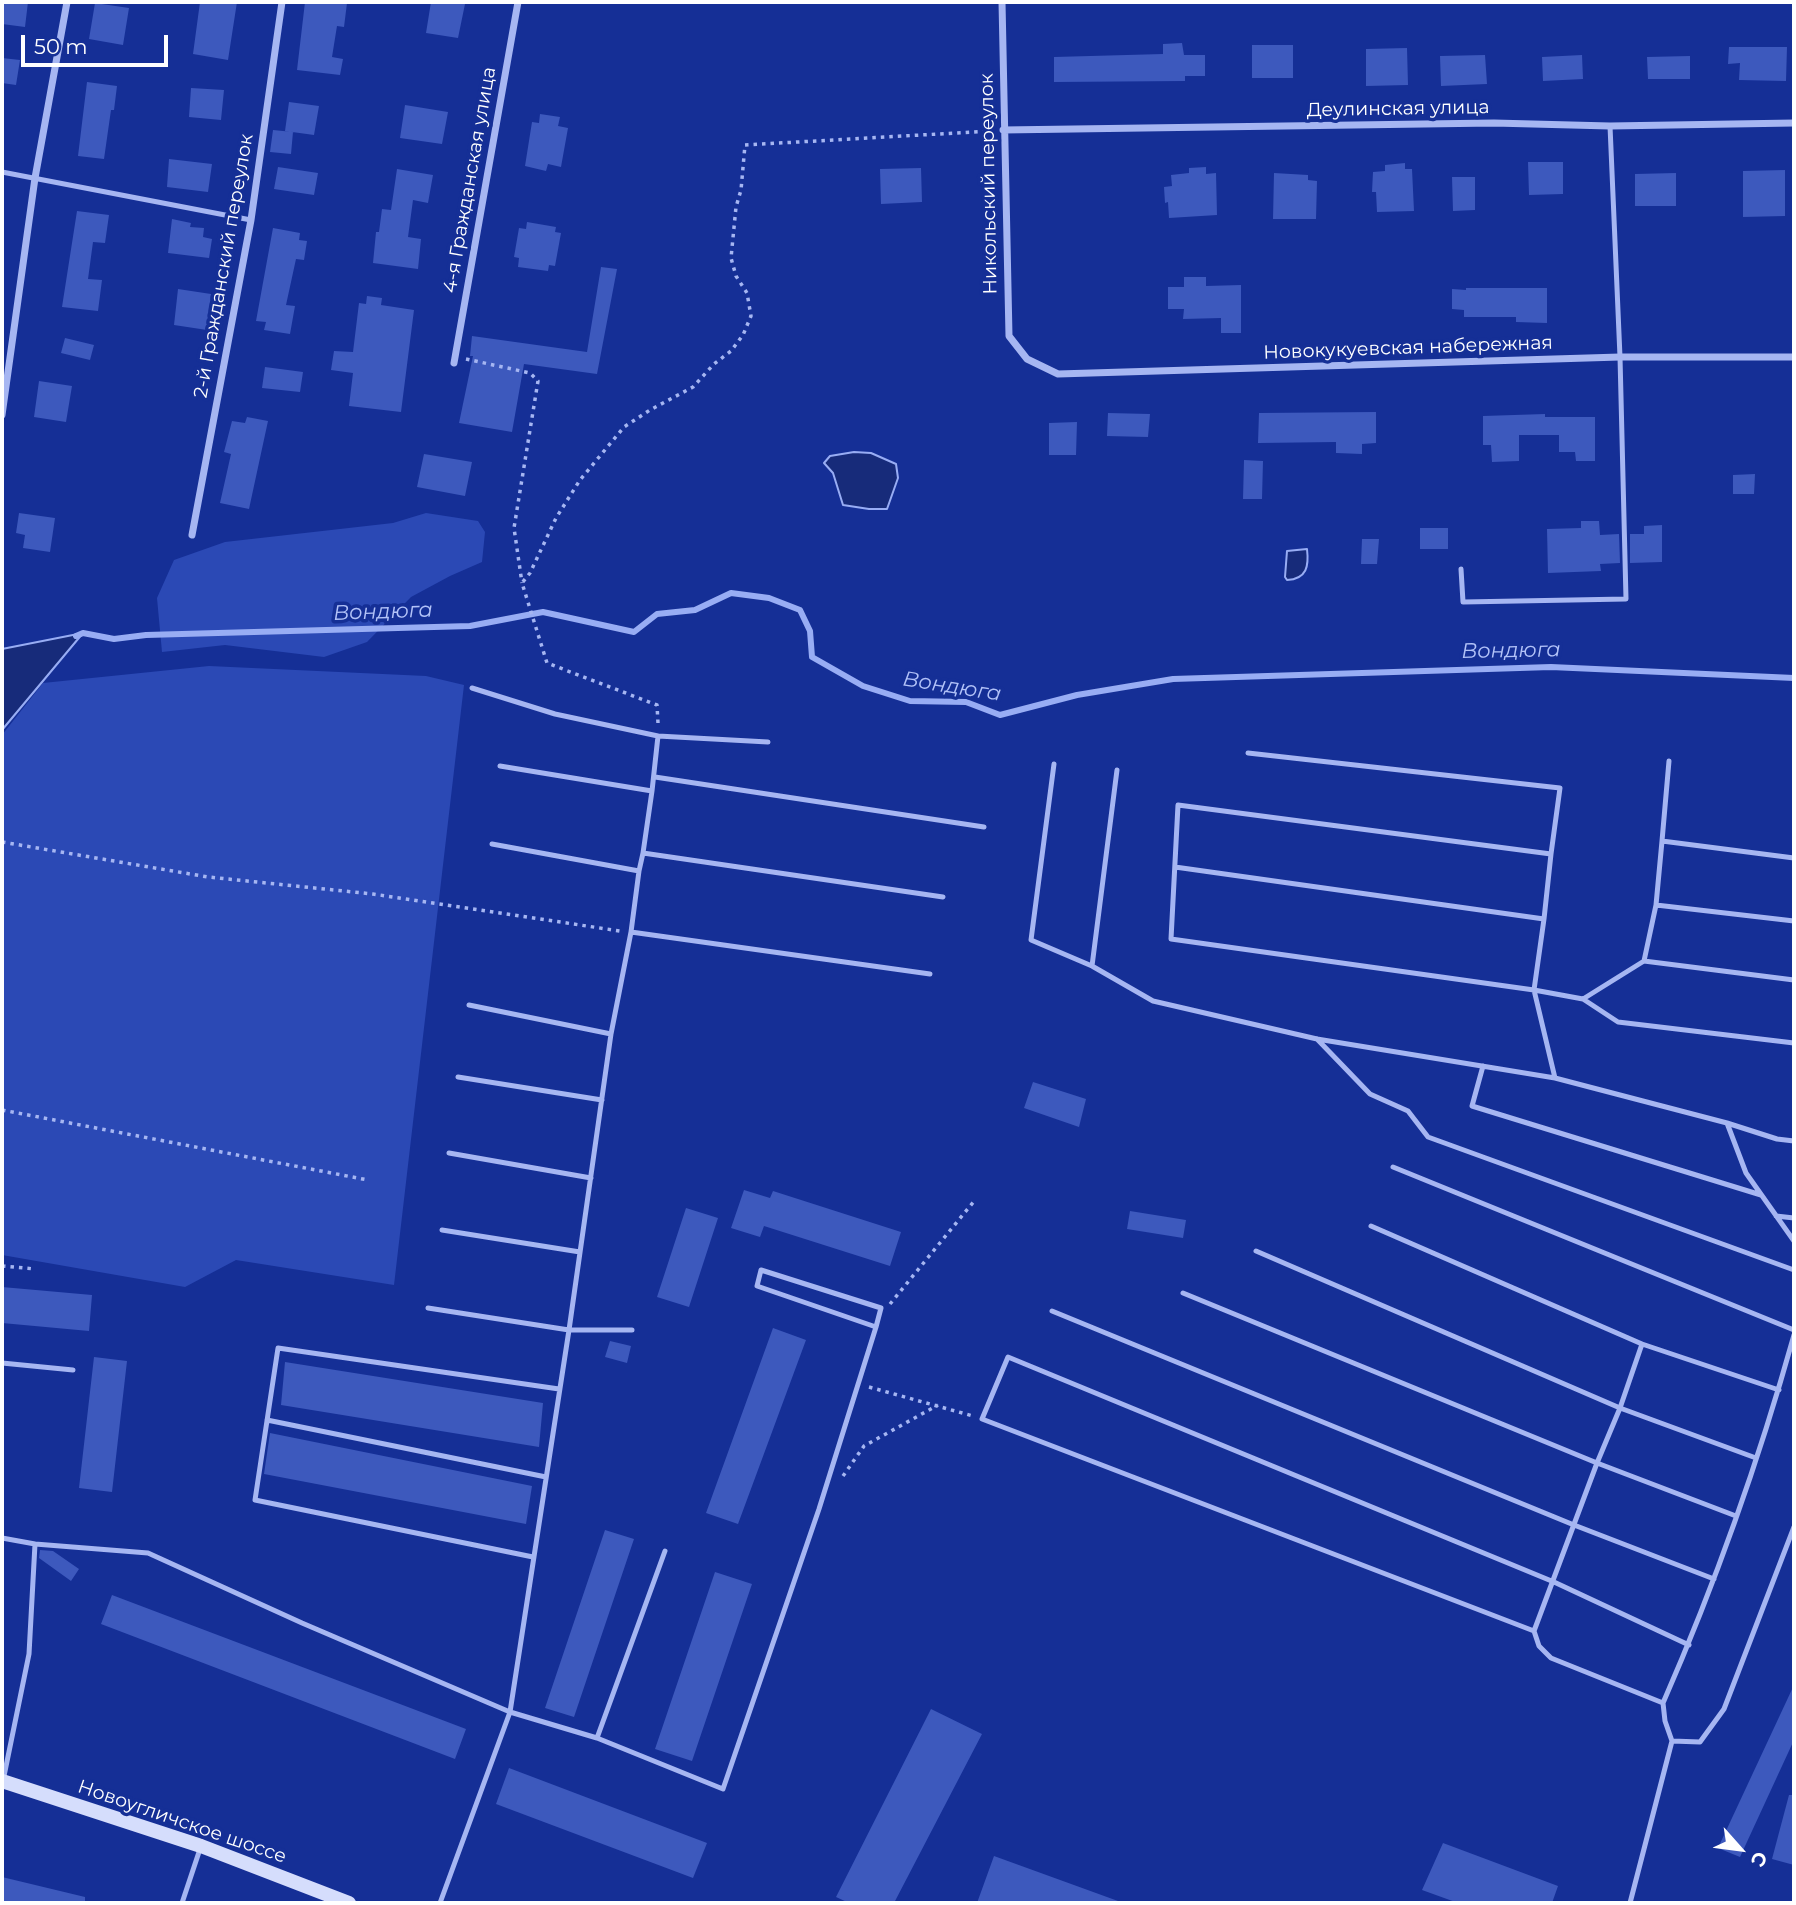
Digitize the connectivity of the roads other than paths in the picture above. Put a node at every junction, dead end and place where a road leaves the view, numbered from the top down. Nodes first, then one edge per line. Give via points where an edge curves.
1 (67, 2) edge
2 (282, 2) edge
3 (518, 2) edge
4 (1002, 2) edge
5 (1794, 123) edge
6 (1610, 126) junction
7 (1003, 130) junction
8 (2, 172) edge
9 (35, 178) junction
10 (251, 220) junction
11 (1620, 357) junction
12 (1794, 357) edge
13 (1027, 359) joint
14 (455, 360) road end
15 (2, 415) edge
16 (192, 536) dead end
17 (1461, 569) dead end
18 (472, 688) dead end
19 (658, 736) junction
20 (768, 742) dead end
21 (1248, 753) dead end
22 (1669, 761) dead end
23 (1054, 764) dead end
24 (500, 766) dead end
25 (1117, 770) dead end
26 (655, 777) junction
27 (652, 790) junction
28 (984, 827) dead end
29 (1662, 841) junction
30 (492, 844) dead end
31 (643, 853) junction
32 (1551, 854) junction
33 (1794, 858) edge
34 (1175, 867) junction
35 (639, 871) junction
36 (943, 897) dead end
37 (1656, 905) junction
38 (1544, 919) junction
39 (1794, 921) edge
40 (631, 932) junction
41 (1644, 961) junction
42 (1091, 966) junction
43 (930, 974) dead end
44 (1794, 980) edge
45 (1534, 990) junction
46 (1583, 999) junction
47 (469, 1005) dead end
48 (611, 1034) junction
49 (1317, 1039) junction
50 (1794, 1044) edge
51 (1483, 1066) junction
52 (458, 1077) dead end
53 (1555, 1078) junction
54 (602, 1100) junction
55 (1727, 1123) junction
56 (1794, 1140) edge
57 (449, 1153) dead end
58 (1393, 1167) dead end
59 (591, 1178) junction
60 (1761, 1195) junction
61 (1776, 1216) junction
62 (1794, 1218) edge
63 (1371, 1226) dead end
64 (442, 1230) dead end
65 (1794, 1241) edge
66 (1256, 1251) dead end
67 (580, 1252) junction
68 (1794, 1270) edge
69 (1183, 1293) dead end
70 (428, 1308) dead end
71 (1052, 1311) dead end
72 (876, 1326) junction
73 (569, 1330) junction
74 (632, 1330) dead end
75 (1794, 1333) edge
76 (1642, 1344) junction
77 (2, 1363) edge
78 (73, 1370) dead end
79 (559, 1389) junction
80 (1779, 1390) junction
81 (1620, 1408) junction
82 (267, 1420) junction
83 (1756, 1458) junction
84 (1597, 1463) junction
85 (546, 1477) junction
86 (1736, 1516) junction
87 (1574, 1525) junction
88 (1794, 1527) edge
89 (2, 1538) edge
90 (35, 1544) junction
91 (665, 1551) dead end
92 (533, 1557) junction
93 (1714, 1579) junction
94 (1554, 1582) junction
95 (1534, 1631) junction
96 (1689, 1644) junction
97 (1663, 1703) junction
98 (510, 1712) junction
99 (597, 1738) junction
100 (1672, 1741) junction
101 (3, 1781) edge
102 (201, 1846) junction
103 (182, 1903) edge
104 (349, 1903) edge
105 (440, 1903) edge
106 (1629, 1903) edge

1 - 9 street
2 - 10 street, 2-й Гражданский переулок
3 - 14 street, 4-я Гражданская улица
4 - 7 street, Никольский переулок
5 - 6 street, Деулинская улица
6 - 7 street, Деулинская улица via 1494,123
6 - 11 lane
7 - 13 street, Никольский переулок via 1009,337
8 - 9 lane
9 - 10 lane
9 - 15 street
10 - 16 street, 2-й Гражданский переулок
11 - 12 street, Новокукуевская набережная
11 - 13 street, Новокукуевская набережная via 1058,374
11 - 17 lane via 1626,599 1463,602
18 - 19 lane via 555,714
19 - 20 lane
19 - 26 lane
21 - 32 lane via 1560,788
22 - 29 lane
23 - 42 lane via 1031,940
24 - 27 lane
25 - 42 lane
26 - 27 lane
26 - 28 lane
27 - 31 lane
29 - 33 lane
29 - 37 lane
30 - 35 lane
31 - 35 lane
31 - 36 lane
32 - 34 lane via 1178,805
32 - 38 lane
34 - 38 lane
34 - 45 lane via 1171,939
35 - 40 lane
37 - 39 lane
37 - 41 lane
38 - 45 lane
40 - 43 lane
40 - 48 lane
41 - 44 lane
41 - 46 lane
42 - 49 lane via 1153,1001
45 - 46 lane
45 - 53 lane
46 - 50 lane via 1618,1022
47 - 48 lane
48 - 54 lane
49 - 51 lane
49 - 68 lane via 1370,1094 1408,1111 1428,1137
51 - 53 lane
51 - 60 lane via 1472,1107
52 - 54 lane
53 - 55 lane
54 - 59 lane
55 - 56 lane
55 - 60 lane via 1746,1173
57 - 59 lane
58 - 75 lane
59 - 67 lane
60 - 61 lane
61 - 62 lane
61 - 65 lane
63 - 76 lane
64 - 67 lane
66 - 81 lane
67 - 73 lane
69 - 84 lane
70 - 73 lane
71 - 87 lane
72 - 72 lane via 881,1308 761,1270 757,1286
72 - 99 lane via 820,1509 723,1789
73 - 74 lane
73 - 79 lane
75 - 80 lane
76 - 80 lane
76 - 81 lane
77 - 78 lane
79 - 82 lane via 278,1348
79 - 85 lane
80 - 83 lane
81 - 83 lane
81 - 84 lane
82 - 85 lane
82 - 92 lane via 255,1500
83 - 86 lane
84 - 86 lane
84 - 87 lane
85 - 92 lane
86 - 93 lane
87 - 93 lane
87 - 94 lane
88 - 100 lane via 1724,1709 1700,1742
89 - 90 lane
90 - 98 lane via 148,1553
90 - 101 lane via 29,1654
91 - 99 lane
92 - 98 lane
93 - 96 lane
94 - 95 lane
94 - 95 lane via 1008,1357 982,1419
94 - 96 lane
95 - 97 lane via 1539,1646 1551,1658
96 - 97 lane
97 - 100 lane
98 - 99 lane
98 - 105 lane
100 - 106 lane
101 - 102 main road, Новоугличское шоссе
102 - 103 lane
102 - 104 main road, Новоугличское шоссе

